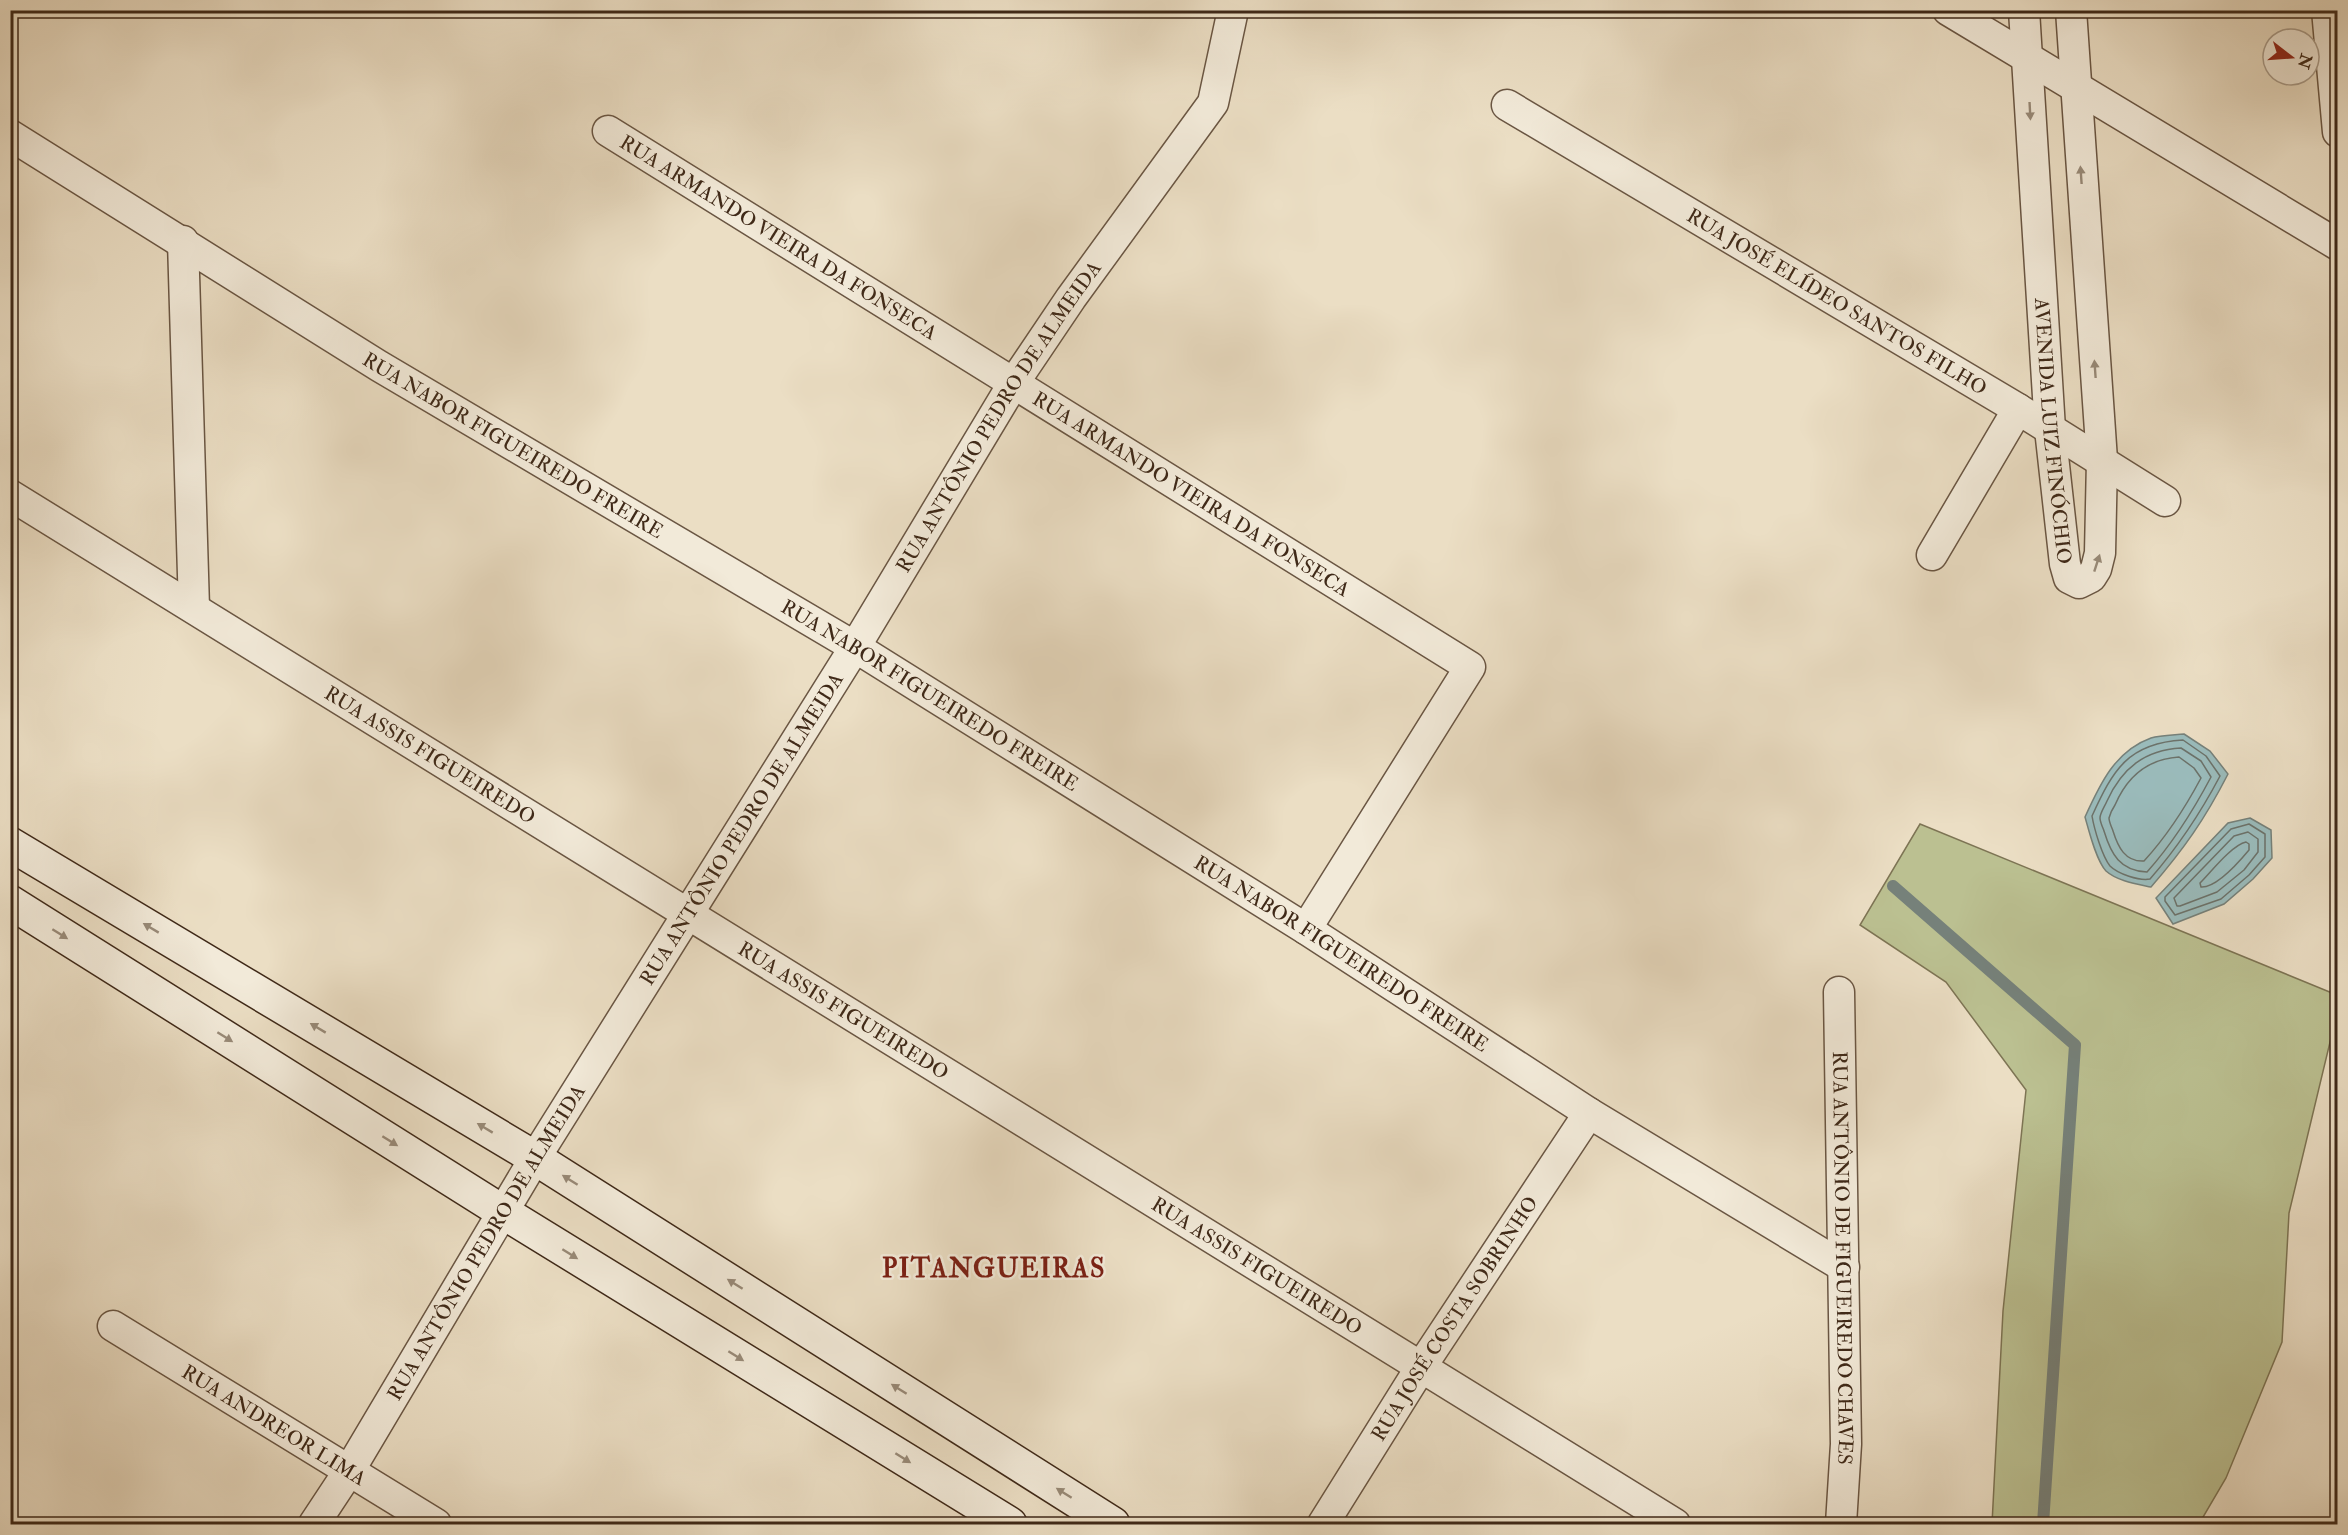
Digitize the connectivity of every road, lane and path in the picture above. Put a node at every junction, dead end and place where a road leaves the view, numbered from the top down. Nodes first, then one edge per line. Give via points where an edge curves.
1 (1233, 10) edge
2 (1947, 10) edge
3 (2024, 10) edge
4 (2071, 10) edge
5 (2327, 10) edge
6 (2027, 60) junction
7 (2075, 88) junction
8 (1507, 105) dead end
9 (608, 132) dead end
10 (2337, 132) edge
11 (10, 135) edge
12 (183, 242) junction
13 (2337, 245) edge
14 (1013, 384) junction
15 (2018, 409) junction
16 (2050, 429) junction
17 (2102, 460) junction
18 (10, 495) edge
19 (2165, 501) dead end
20 (1932, 555) dead end
21 (194, 608) junction
22 (855, 647) junction
23 (10, 844) edge
24 (10, 902) edge
25 (686, 914) junction
26 (1306, 929) junction
27 (1839, 992) dead end
28 (1588, 1113) junction
29 (536, 1158) junction
30 (503, 1212) junction
31 (1844, 1267) junction
32 (113, 1326) dead end
33 (1421, 1367) junction
34 (349, 1471) junction
35 (314, 1524) edge
36 (436, 1524) edge
37 (1011, 1524) edge
38 (1113, 1524) edge
39 (1323, 1524) edge
40 (1675, 1524) edge
41 (1841, 1524) edge

1 - 14 street, RUA ANTÔNIO PEDRO DE ALMEIDA via 1213,103
2 - 6 street
3 - 6 street, AVENIDA LUIZ FINÓCHIO
4 - 7 street, AVENIDA LUIZ FINÓCHIO
5 - 10 street
6 - 7 street
6 -> 16 street, AVENIDA LUIZ FINÓCHIO
7 - 13 street
17 -> 7 street, AVENIDA LUIZ FINÓCHIO
8 - 15 street, RUA JOSÉ ELÍDEO SANTOS FILHO
9 - 14 street, RUA ARMANDO VIEIRA DA FONSECA
11 - 12 street, RUA NABOR FIGUEIREDO FREIRE
12 - 21 street
12 - 22 street, RUA NABOR FIGUEIREDO FREIRE via 379,366
14 - 22 street, RUA ANTÔNIO PEDRO DE ALMEIDA
14 - 26 street, RUA ARMANDO VIEIRA DA FONSECA via 1470,667
15 - 16 street, RUA JOSÉ ELÍDEO SANTOS FILHO
15 - 20 street
16 - 17 street, RUA JOSÉ ELÍDEO SANTOS FILHO
16 -> 17 street, AVENIDA LUIZ FINÓCHIO via 2066,571 2069,578 2079,583 2091,577 2100,553
17 - 19 street, RUA JOSÉ ELÍDEO SANTOS FILHO
18 - 21 street, RUA ASSIS FIGUEIREDO
21 - 25 street, RUA ASSIS FIGUEIREDO
22 - 25 street, RUA ANTÔNIO PEDRO DE ALMEIDA
22 - 26 street, RUA NABOR FIGUEIREDO FREIRE
29 -> 23 street
24 -> 30 street
25 - 29 street, RUA ANTÔNIO PEDRO DE ALMEIDA
25 - 33 street, RUA ASSIS FIGUEIREDO
26 - 28 street, RUA NABOR FIGUEIREDO FREIRE
27 - 31 street, RUA ANTÔNIO DE FIGUEIREDO CHAVES
28 - 31 street, RUA NABOR FIGUEIREDO FREIRE
28 - 33 street, RUA JOSÉ COSTA SOBRINHO
29 - 30 street, RUA ANTÔNIO PEDRO DE ALMEIDA
38 -> 29 street
30 - 34 street, RUA ANTÔNIO PEDRO DE ALMEIDA
30 -> 37 street
31 - 41 street, RUA ANTÔNIO DE FIGUEIREDO CHAVES via 1846,1444
32 - 34 street, RUA ANDREOR LIMA
33 - 39 street, RUA JOSÉ COSTA SOBRINHO
33 - 40 street, RUA ASSIS FIGUEIREDO
34 - 35 street, RUA ANTÔNIO PEDRO DE ALMEIDA
34 - 36 street, RUA ANDREOR LIMA

